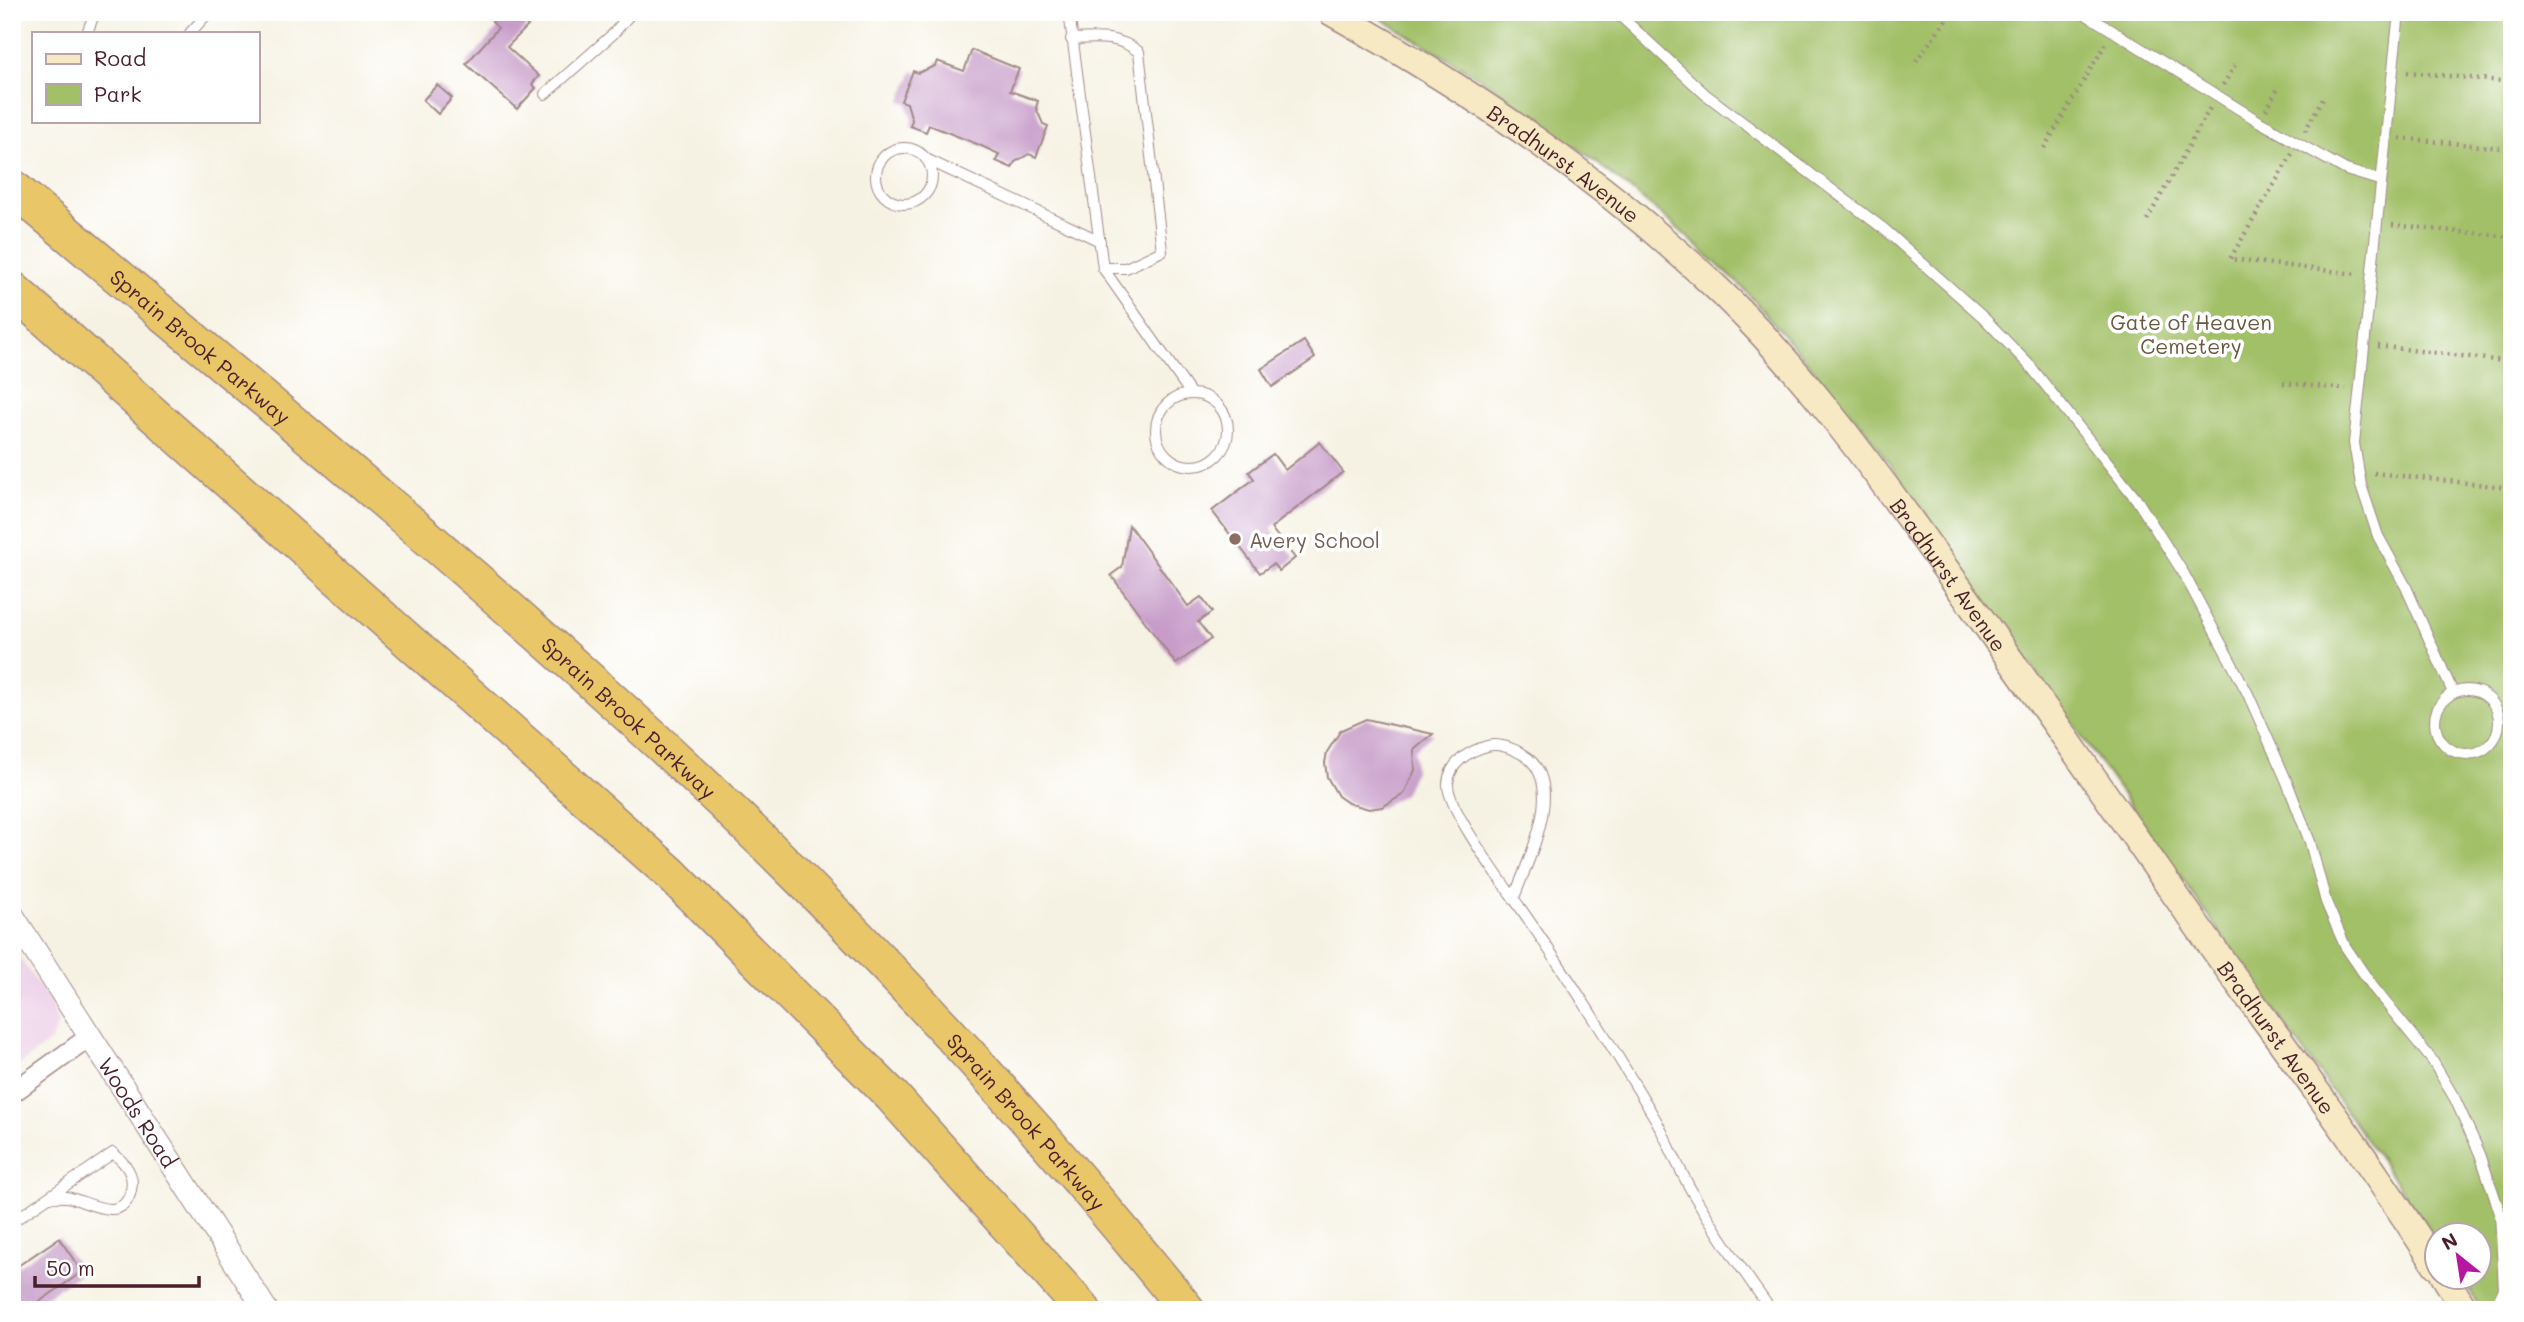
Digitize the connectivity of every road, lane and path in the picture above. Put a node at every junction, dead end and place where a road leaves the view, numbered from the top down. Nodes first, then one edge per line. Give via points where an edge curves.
1 (95, 12) edge
2 (209, 12) edge
3 (632, 12) edge
4 (1069, 12) edge
5 (1331, 12) edge
6 (1616, 12) edge
7 (1952, 12) edge
8 (2082, 12) edge
9 (2353, 12) edge
10 (2399, 14) edge
11 (2112, 31) junction
12 (87, 32) edge
13 (191, 32) edge
14 (1071, 38) junction
15 (1916, 61) dead end
16 (2237, 62) dead end
17 (2393, 71) junction
18 (2512, 82) edge
19 (2279, 86) dead end
20 (545, 94) dead end
21 (2218, 94) junction
22 (2323, 98) dead end
23 (2260, 122) junction
24 (2385, 137) junction
25 (2299, 142) junction
26 (2044, 148) dead end
27 (2512, 149) edge
28 (926, 159) junction
29 (2379, 180) junction
30 (12, 187) edge
31 (2147, 220) dead end
32 (2377, 224) junction
33 (2512, 237) edge
34 (1100, 241) junction
35 (1103, 268) junction
36 (2372, 276) junction
37 (12, 289) edge
38 (2363, 345) junction
39 (2512, 362) edge
40 (2283, 383) dead end
41 (2358, 390) junction
42 (1191, 394) junction
43 (2359, 471) junction
44 (2512, 488) edge
45 (2453, 693) junction
46 (2512, 704) edge
47 (2497, 711) junction
48 (1514, 898) junction
49 (12, 915) edge
50 (91, 1036) junction
51 (12, 1093) edge
52 (49, 1197) junction
53 (12, 1222) edge
54 (2422, 1244) edge
55 (2453, 1290) edge
56 (266, 1310) edge
57 (1083, 1310) edge
58 (1188, 1310) edge
59 (1771, 1310) edge
60 (2466, 1310) edge
61 (2494, 1310) edge

1 - 12 lane
2 - 13 lane
3 - 20 lane
4 - 14 lane
5 - 54 main road, Bradhurst Avenue via 1456,83 1553,151 1637,216 1785,360 1857,445 1956,582
6 - 61 lane via 1704,94 1884,229 1984,318 2031,367 2137,500 2248,694 2310,842 2326,902 2345,946 2432,1060 2480,1154 2500,1213 2504,1289
7 - 15 path
8 - 11 lane
9 - 10 path
10 - 17 lane
11 - 21 lane
11 - 26 path
14 - 34 lane
14 - 35 lane via 1112,38 1139,51 1162,251 1126,268
16 - 21 path
17 - 18 path
17 - 24 lane
19 - 23 path
21 - 23 lane
21 - 31 path
22 - 25 path
23 - 25 lane
24 - 27 path
24 - 29 lane
25 - 29 lane via 2346,170
25 - 36 path via 2230,260
28 - 28 lane via 902,147 885,155 875,180 883,196 900,204 926,194 932,176
28 - 34 lane
29 - 32 lane
30 - 58 highway, Sprain Brook Parkway via 531,628 677,760 926,1009 1057,1154
32 - 33 path
32 - 36 lane
34 - 35 lane
35 - 42 lane
36 - 38 lane
37 - 57 highway via 670,873 874,1076
38 - 39 path
38 - 41 lane
40 - 41 path
41 - 43 lane via 2354,443
42 - 42 lane via 1213,400 1226,418 1228,430 1221,451 1190,466 1168,456 1157,435 1157,423 1169,402
43 - 44 path
43 - 45 lane via 2378,536 2406,586
45 - 47 lane via 2476,691 2488,697
45 - 47 lane via 2443,700 2435,717 2436,732 2451,751 2468,754 2488,747 2500,726
46 - 47 path
48 - 48 lane via 1455,808 1448,786 1451,769 1489,745 1512,748 1535,761 1544,783 1544,812
48 - 59 lane via 1589,1007 1696,1198
49 - 50 street, Woods Road
50 - 51 street
50 - 56 street, Woods Road
52 - 52 lane via 113,1153 129,1169 131,1192 125,1203 114,1209
52 - 53 lane
55 - 60 main road

